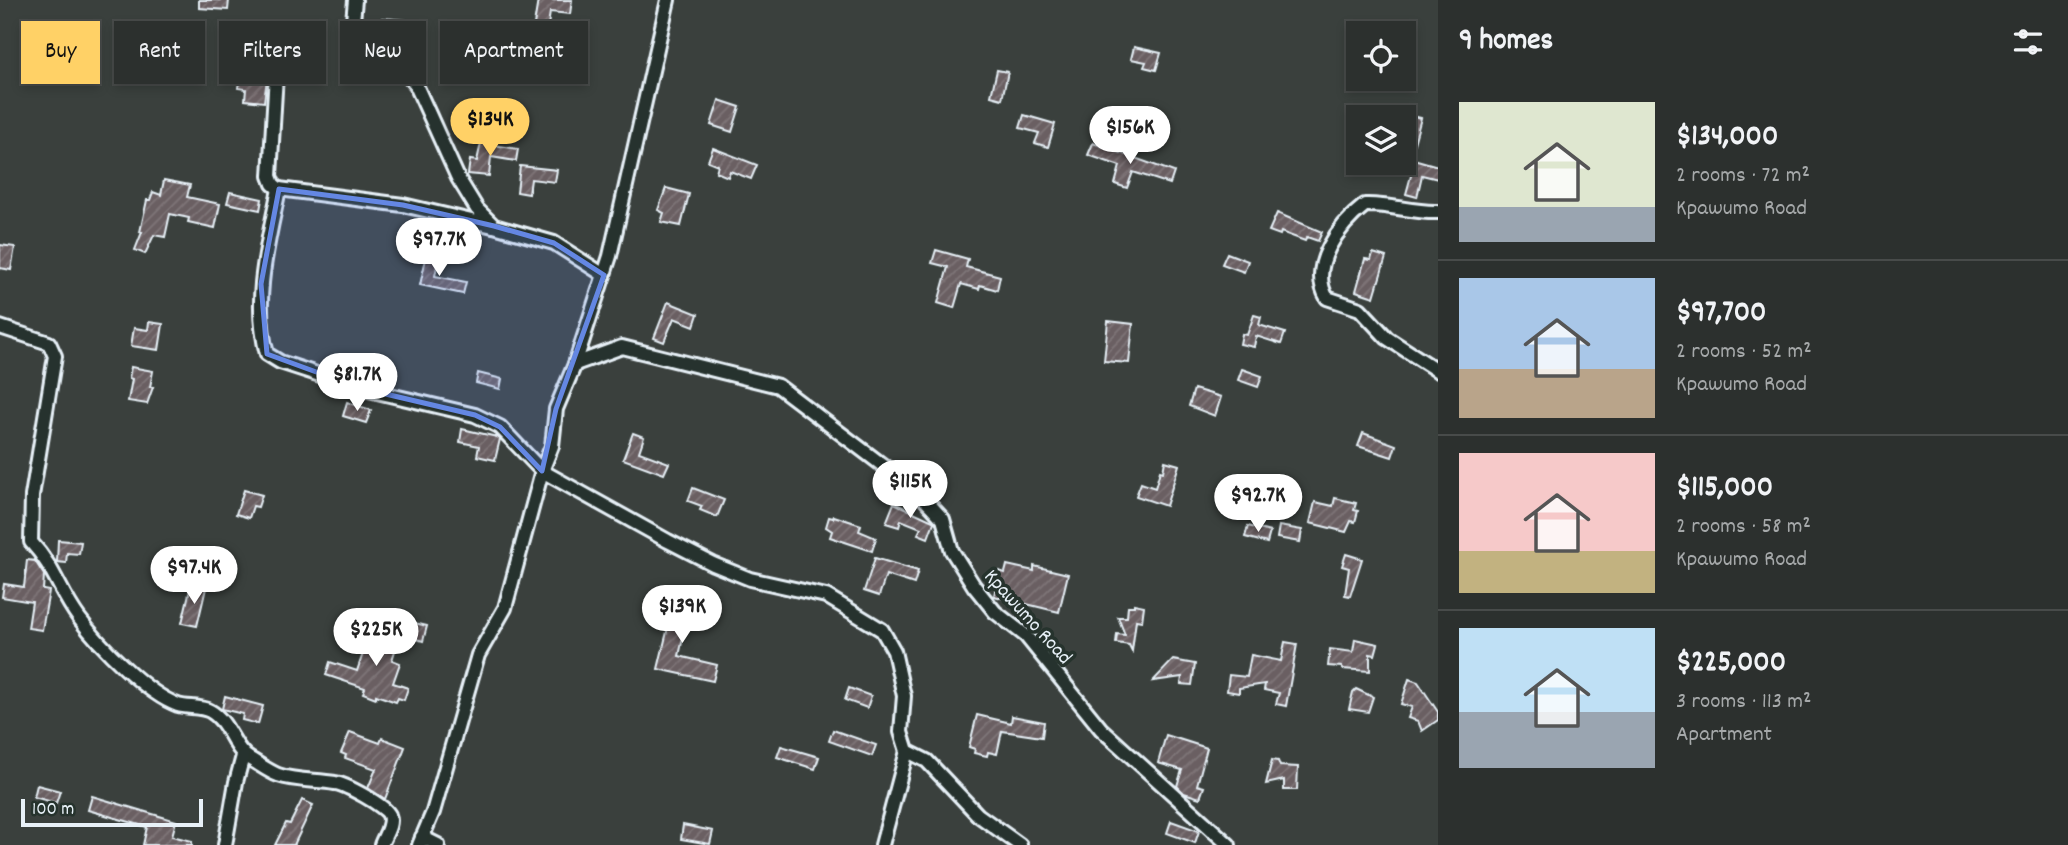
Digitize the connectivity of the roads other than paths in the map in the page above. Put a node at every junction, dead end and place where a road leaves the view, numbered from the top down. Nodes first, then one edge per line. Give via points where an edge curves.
1 (355, 0) edge
2 (668, 0) edge
3 (275, 84) edge
4 (279, 189) junction
5 (1438, 212) edge
6 (494, 226) junction
7 (604, 275) junction
8 (0, 327) edge
9 (575, 363) junction
10 (1438, 371) edge
11 (542, 471) junction
12 (908, 751) junction
13 (243, 756) junction
14 (421, 841) edge
15 (225, 845) edge
16 (382, 845) edge
17 (438, 845) edge
18 (882, 845) edge
19 (1020, 845) edge
20 (1229, 845) edge

1 - 6 street via 353,21 364,43 400,66 415,83 458,178
2 - 7 street
3 - 4 street via 270,176
4 - 6 street via 403,205
4 - 11 street via 261,284 267,355 360,388 475,415 500,427
5 - 10 street via 1365,205 1336,234 1321,268 1327,298 1360,309 1387,338
6 - 7 street via 554,243
7 - 9 street
8 - 13 street via 49,343 55,356 32,496 31,542 46,558 80,620 112,656 148,687 177,704 209,711 228,728
9 - 11 street via 556,409 552,446
9 - 20 street, Kpawumo Road via 622,347 778,386 918,492 943,519 952,551 995,612 1026,636 1101,729
11 - 12 street via 713,564 750,579 827,596 882,630 894,652 904,696 901,732
11 - 14 street via 505,608 478,655
12 - 18 street
12 - 19 street via 927,761 978,816
13 - 15 street
13 - 16 street via 277,774 339,783 383,807 390,824
14 - 17 street

